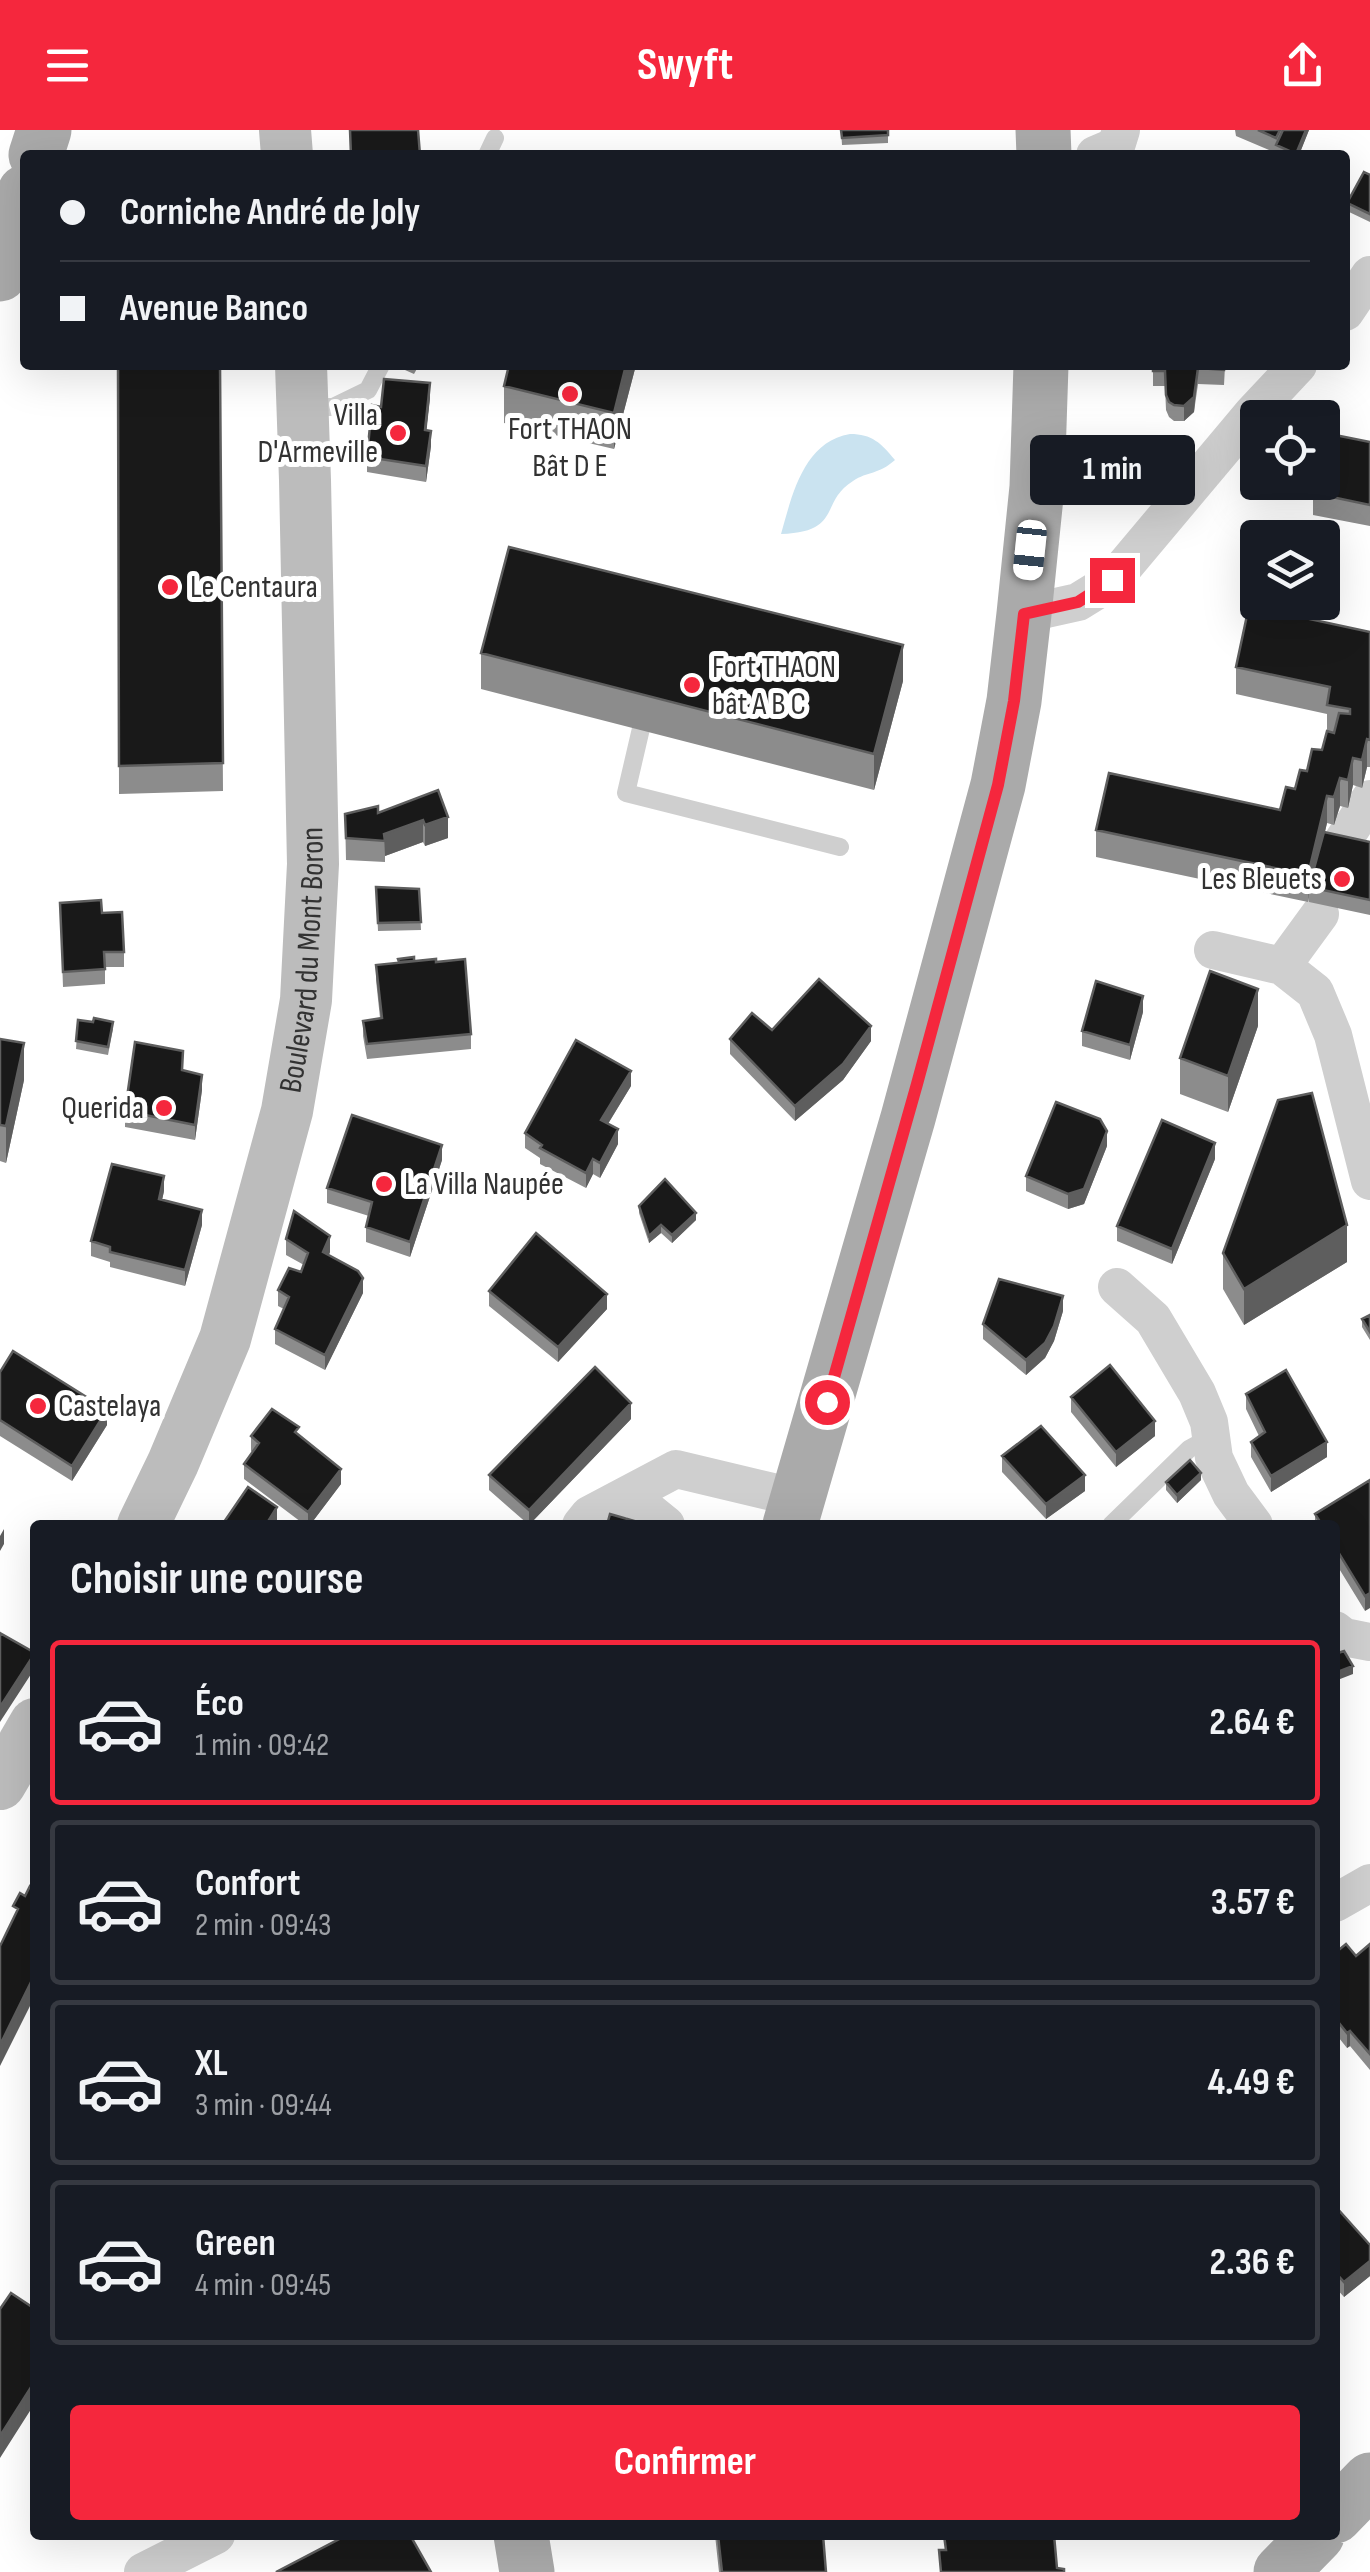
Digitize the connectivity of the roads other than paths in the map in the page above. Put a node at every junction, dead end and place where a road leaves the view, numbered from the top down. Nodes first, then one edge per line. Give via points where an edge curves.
1 (1121, 130) edge
2 (1107, 150) edge
3 (20, 208) edge
4 (0, 274) edge
5 (1370, 275) edge
6 (1350, 305) edge
7 (378, 370) edge
8 (1040, 370) edge
9 (1293, 370) edge
10 (302, 386) edge
11 (1024, 614) junction
12 (651, 685) edge
13 (1370, 799) edge
14 (1339, 847) edge
15 (840, 848) dead end
16 (1320, 914) edge
17 (1212, 950) dead end
18 (1282, 966) junction
19 (1370, 1181) edge
20 (1117, 1287) dead end
21 (1211, 1437) junction
22 (630, 1495) junction
23 (794, 1511) edge
24 (145, 1520) edge
25 (585, 1520) edge
26 (660, 1520) edge
27 (1115, 1520) edge
28 (1250, 1520) edge
29 (1340, 1634) edge
30 (1370, 1642) edge
31 (30, 1733) edge
32 (0, 1784) edge
33 (1370, 1884) edge
34 (1340, 1900) edge
35 (1370, 2480) edge
36 (1340, 2511) edge
37 (206, 2540) edge
38 (523, 2540) edge
39 (1312, 2540) edge
40 (143, 2572) edge
41 (527, 2572) edge
42 (1281, 2572) edge

1 - 2 street via 1116,146
3 - 4 main road
5 - 6 street
7 - 10 lane via 368,390 333,407
8 - 11 main road
9 - 11 street via 1112,580 1078,602
10 - 24 street, Boulevard du Mont Boron via 313,864 306,1000 287,1111 225,1339
11 - 23 main road via 998,785
12 - 15 lane via 626,792
13 - 14 street
16 - 18 street
17 - 18 street
18 - 19 street via 1315,992 1327,1021
20 - 21 street via 1153,1318 1196,1393
21 - 27 lane
21 - 28 street via 1231,1494
22 - 23 street via 676,1469
22 - 25 street
22 - 26 street
29 - 30 street
31 - 32 street
33 - 34 street
35 - 36 main road
37 - 40 street
38 - 41 main road
39 - 42 main road

